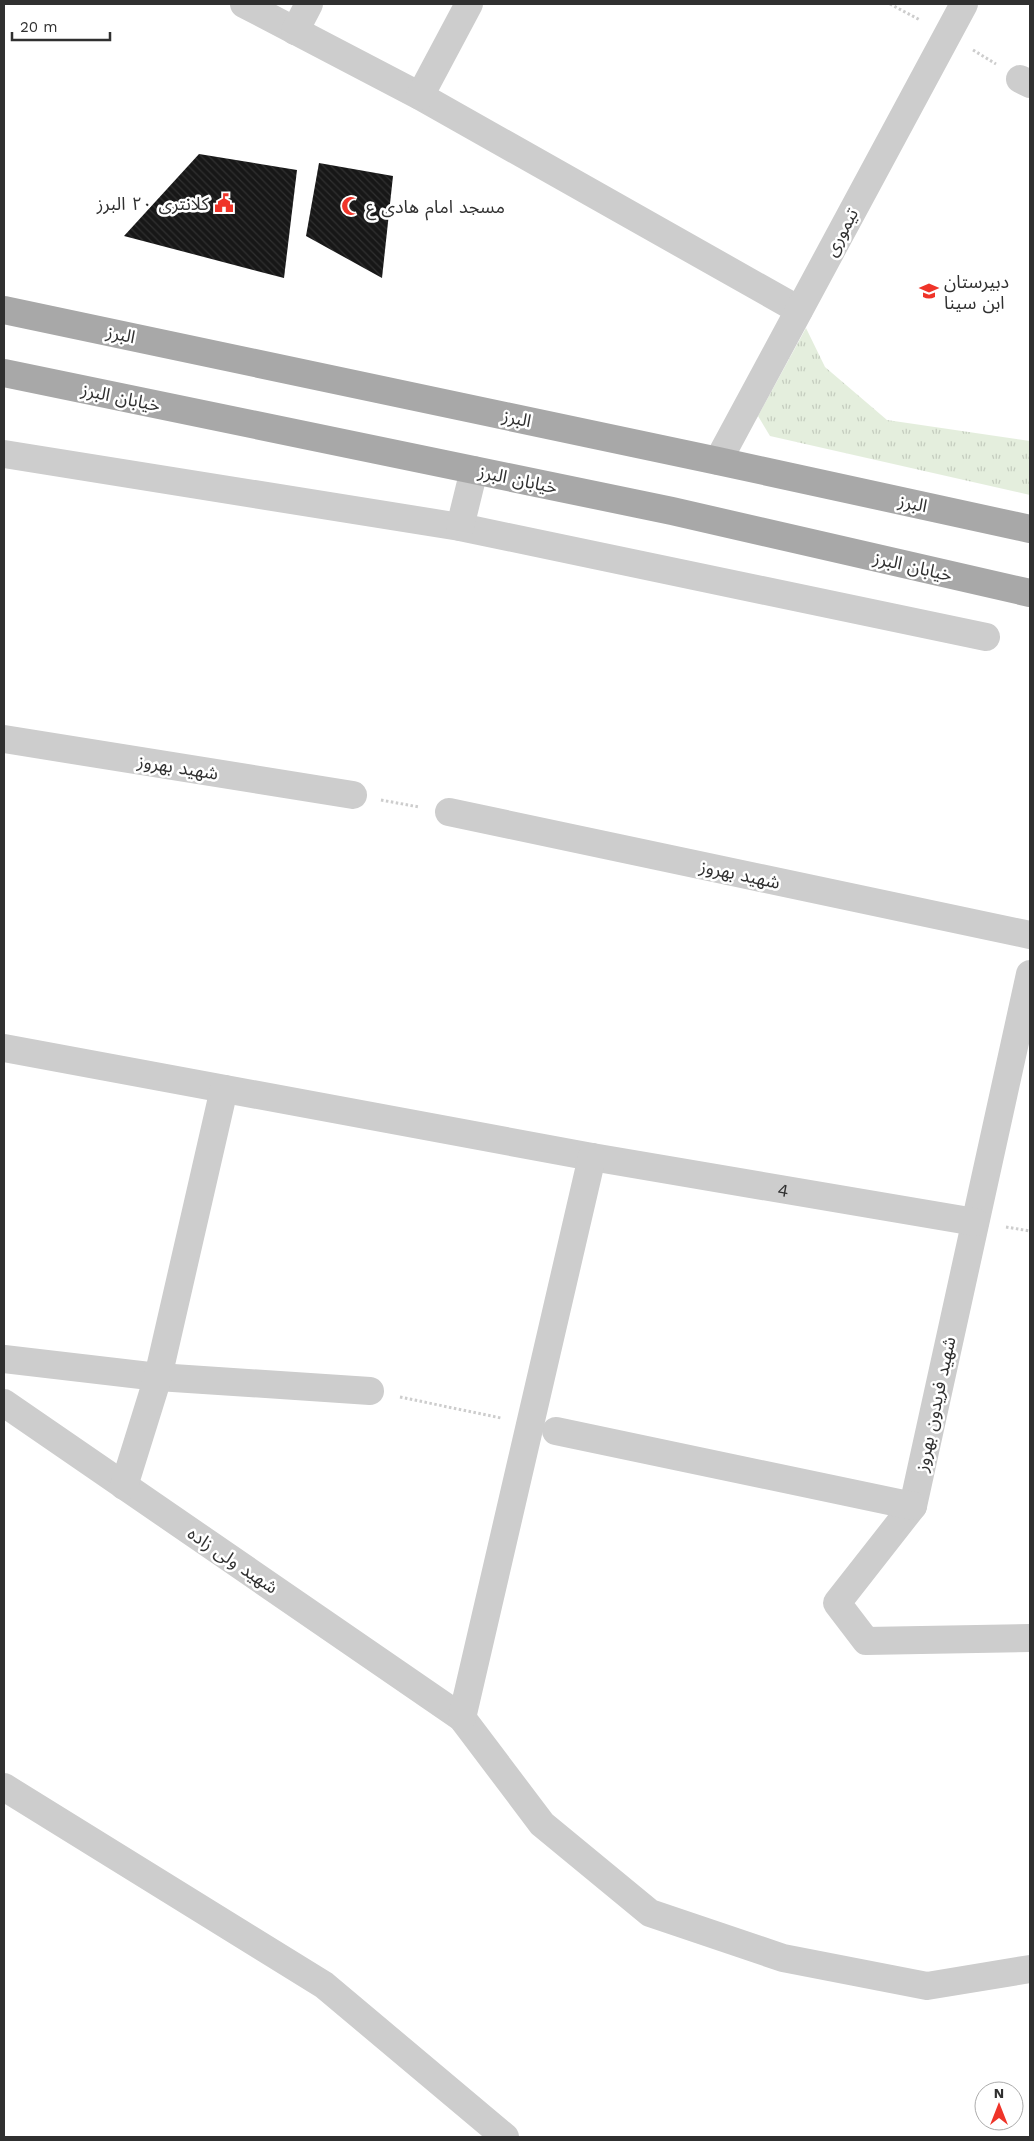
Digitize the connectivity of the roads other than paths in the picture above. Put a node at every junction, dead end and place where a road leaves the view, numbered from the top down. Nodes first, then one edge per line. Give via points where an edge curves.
1 (244, 4) edge
2 (309, 4) edge
3 (469, 4) edge
4 (964, 4) edge
5 (295, 31) junction
6 (420, 96) junction
7 (4, 310) edge
8 (799, 310) junction
9 (4, 373) edge
10 (4, 454) edge
11 (718, 461) junction
12 (474, 470) junction
13 (460, 527) junction
14 (1030, 529) edge
15 (1030, 593) edge
16 (986, 637) dead end
17 (4, 739) edge
18 (353, 795) road end
19 (449, 812) road end
20 (1030, 936) edge
21 (1030, 974) edge
22 (4, 1048) edge
23 (224, 1089) junction
24 (592, 1157) junction
25 (975, 1222) junction
26 (4, 1359) edge
27 (158, 1377) junction
28 (370, 1391) road end
29 (4, 1403) edge
30 (543, 1428) junction
31 (124, 1486) junction
32 (913, 1506) junction
33 (1030, 1638) edge
34 (462, 1718) junction
35 (4, 1787) edge
36 (1030, 1970) edge
37 (505, 2137) edge

1 - 5 street
2 - 5 street
3 - 6 street
4 - 8 street, تیموری
5 - 6 street
6 - 8 street
7 - 11 main road, البرز
8 - 11 street, تیموری
9 - 12 main road, خیابان البرز
10 - 13 street
11 - 14 main road, البرز
12 - 13 street
12 - 15 main road, خیابان البرز via 672,511
13 - 16 street
17 - 18 street, شهید بهروز
19 - 20 street, شهید بهروز
21 - 25 street, شهید فریدون بهروز
22 - 23 street, 4
23 - 24 street, 4
23 - 27 street
24 - 25 street, 4
24 - 30 street
25 - 32 street, شهید فریدون بهروز
26 - 27 street
27 - 28 street
27 - 31 street
29 - 31 street, شهید ولی زاده
30 - 32 street
30 - 34 street
31 - 34 street, شهید ولی زاده
32 - 33 street, شهید فریدون بهروز via 837,1603 866,1641
34 - 36 street, شهید ولی زاده via 542,1824 650,1913 783,1958 927,1986
35 - 37 street via 324,1985

